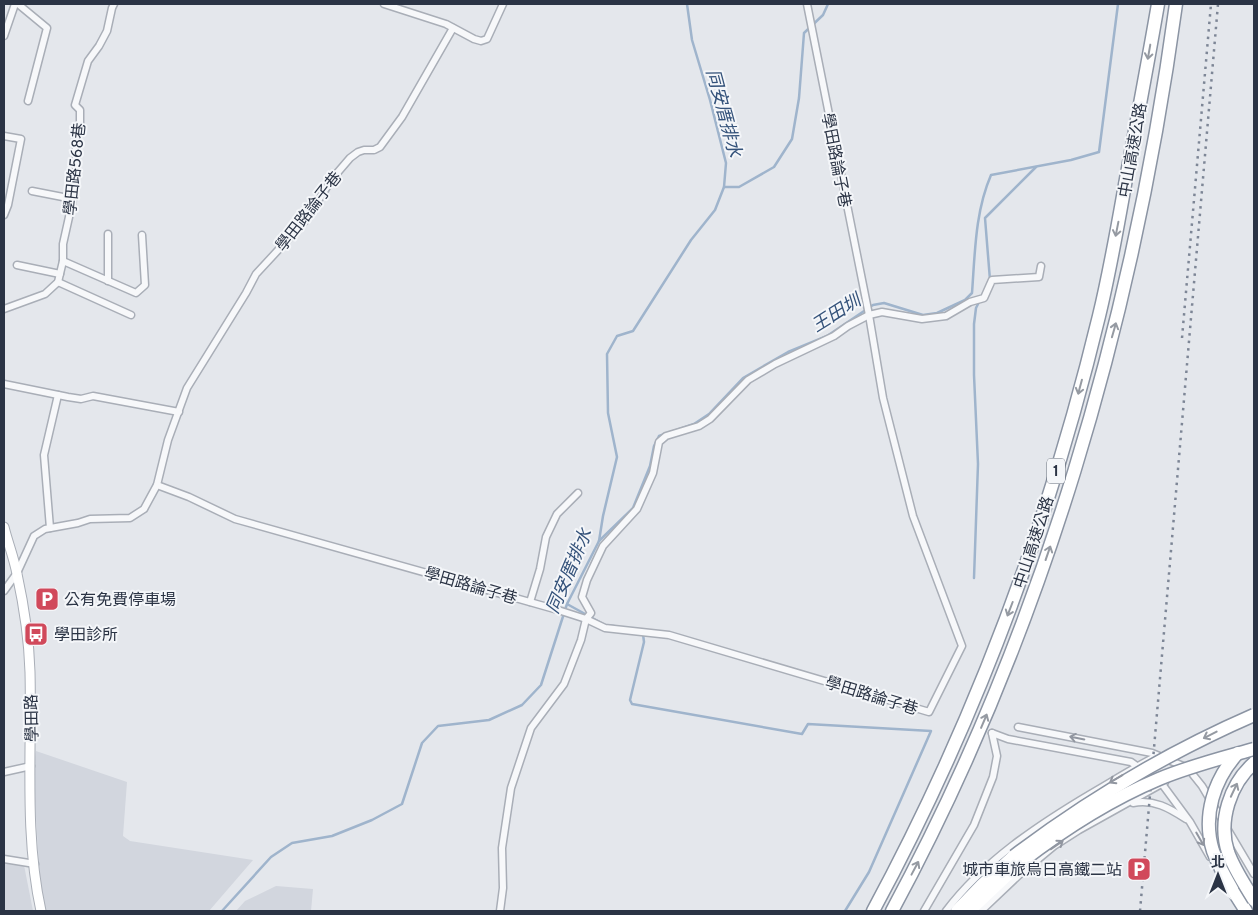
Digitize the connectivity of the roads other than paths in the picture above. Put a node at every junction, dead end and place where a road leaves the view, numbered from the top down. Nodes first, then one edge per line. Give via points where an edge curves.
1 (17, 4) edge
2 (114, 4) edge
3 (384, 4) edge
4 (503, 4) edge
5 (807, 4) edge
6 (1158, 4) edge
7 (1176, 4) edge
8 (453, 28) junction
9 (4, 36) edge
10 (28, 101) dead end
11 (4, 136) edge
12 (32, 191) dead end
13 (73, 199) junction
14 (4, 215) edge
15 (108, 234) dead end
16 (142, 235) dead end
17 (63, 261) junction
18 (17, 265) dead end
19 (1041, 266) dead end
20 (60, 274) junction
21 (108, 281) junction
22 (58, 282) junction
23 (4, 309) edge
24 (131, 315) dead end
25 (869, 315) junction
26 (4, 384) edge
27 (58, 395) junction
28 (179, 412) junction
29 (156, 484) junction
30 (578, 493) dead end
31 (4, 527) edge
32 (50, 528) junction
33 (17, 573) junction
34 (4, 591) edge
35 (530, 602) junction
36 (586, 619) junction
37 (1254, 715) edge
38 (1018, 727) dead end
39 (1254, 741) edge
40 (1254, 749) edge
41 (1159, 756) junction
42 (1170, 761) junction
43 (1254, 763) edge
44 (31, 766) junction
45 (1137, 766) junction
46 (4, 772) edge
47 (1162, 784) junction
48 (1124, 805) junction
49 (1190, 822) junction
50 (4, 859) edge
51 (1018, 859) junction
52 (35, 864) junction
53 (1254, 874) edge
54 (1254, 900) edge
55 (41, 911) edge
56 (500, 911) edge
57 (873, 911) edge
58 (892, 911) edge
59 (924, 911) edge
60 (946, 911) edge
61 (957, 911) edge
62 (969, 911) edge
63 (980, 911) edge
64 (1242, 911) edge
65 (1246, 911) edge

1 - 9 street
1 - 10 street via 47,28
2 - 13 street, 學田路568巷 via 107,31 88,61 76,105 80,110 80,127
3 - 8 street
4 - 8 street via 488,39 474,39
5 - 25 street, 學田路論子巷
6 -> 57 highway, 中山高速公路 / 1 via 1100,314 1042,516 1014,598 954,750
58 -> 7 highway, 中山高速公路 / 1 via 969,756 1033,595 1058,521 1120,308 1140,217
8 - 28 street, 學田路論子巷 via 402,117 380,147 358,152 350,158 305,221 256,274 187,388
11 - 14 street via 21,139
12 - 13 street
13 - 17 street, 學田路568巷 via 63,244
15 - 21 street
16 - 21 street via 145,285 136,293
17 - 20 street, 學田路568巷
17 - 21 street
18 - 20 street
19 - 25 street via 1039,277 992,280 984,298 946,316 922,319 882,312
20 - 22 street, 學田路568巷
22 - 23 street via 45,294
22 - 24 street
25 - 36 street via 748,380 700,426 666,436 659,442 654,473 637,509 603,546 587,580 582,597 591,613
25 - 36 street, 學田路論子巷 via 883,398 913,516 962,646 929,712 669,635 605,628
26 - 27 street
27 - 28 street via 81,399 93,396
27 - 32 street via 44,456
28 - 29 street, 學田路論子巷
29 - 32 street, 學田路論子巷 via 144,508 130,518 90,519
29 - 35 street, 學田路論子巷 via 235,519
30 - 35 street, 學田路論子巷 via 557,514 546,537
31 - 33 main road, 學田路
32 - 33 street, 學田路論子巷 via 34,536
33 - 34 street, 學田路論子巷
33 - 44 main road, 學田路 via 30,671
35 - 36 street, 學田路論子巷
36 - 56 street via 573,664 564,684 531,728 511,788 502,848
37 -> 51 highway, bridge via 1173,754 1087,805 1050,829
41 -> 38 street
39 - 65 highway, bridge via 1238,754 1220,778 1209,818 1219,866
40 - 51 highway, bridge via 1158,779 1083,818
41 - 42 street
41 - 45 street
42 - 47 street via 1171,774
42 - 53 street via 1190,771 1202,786
54 -> 43 highway, bridge via 1228,852 1225,826 1233,790
44 - 46 street
44 - 52 main road, 學田路 via 30,814
45 - 47 street
45 - 59 street via 1131,762 1008,739 992,733 997,756 993,777 974,825
45 -> 60 street via 1044,822 1008,849
47 - 48 street
47 - 49 street
48 - 49 street via 1144,801 1158,803
63 -> 48 street via 1054,846
49 -> 64 street
50 - 52 street
51 - 61 highway
51 - 62 highway
52 - 55 main road, 學田路

